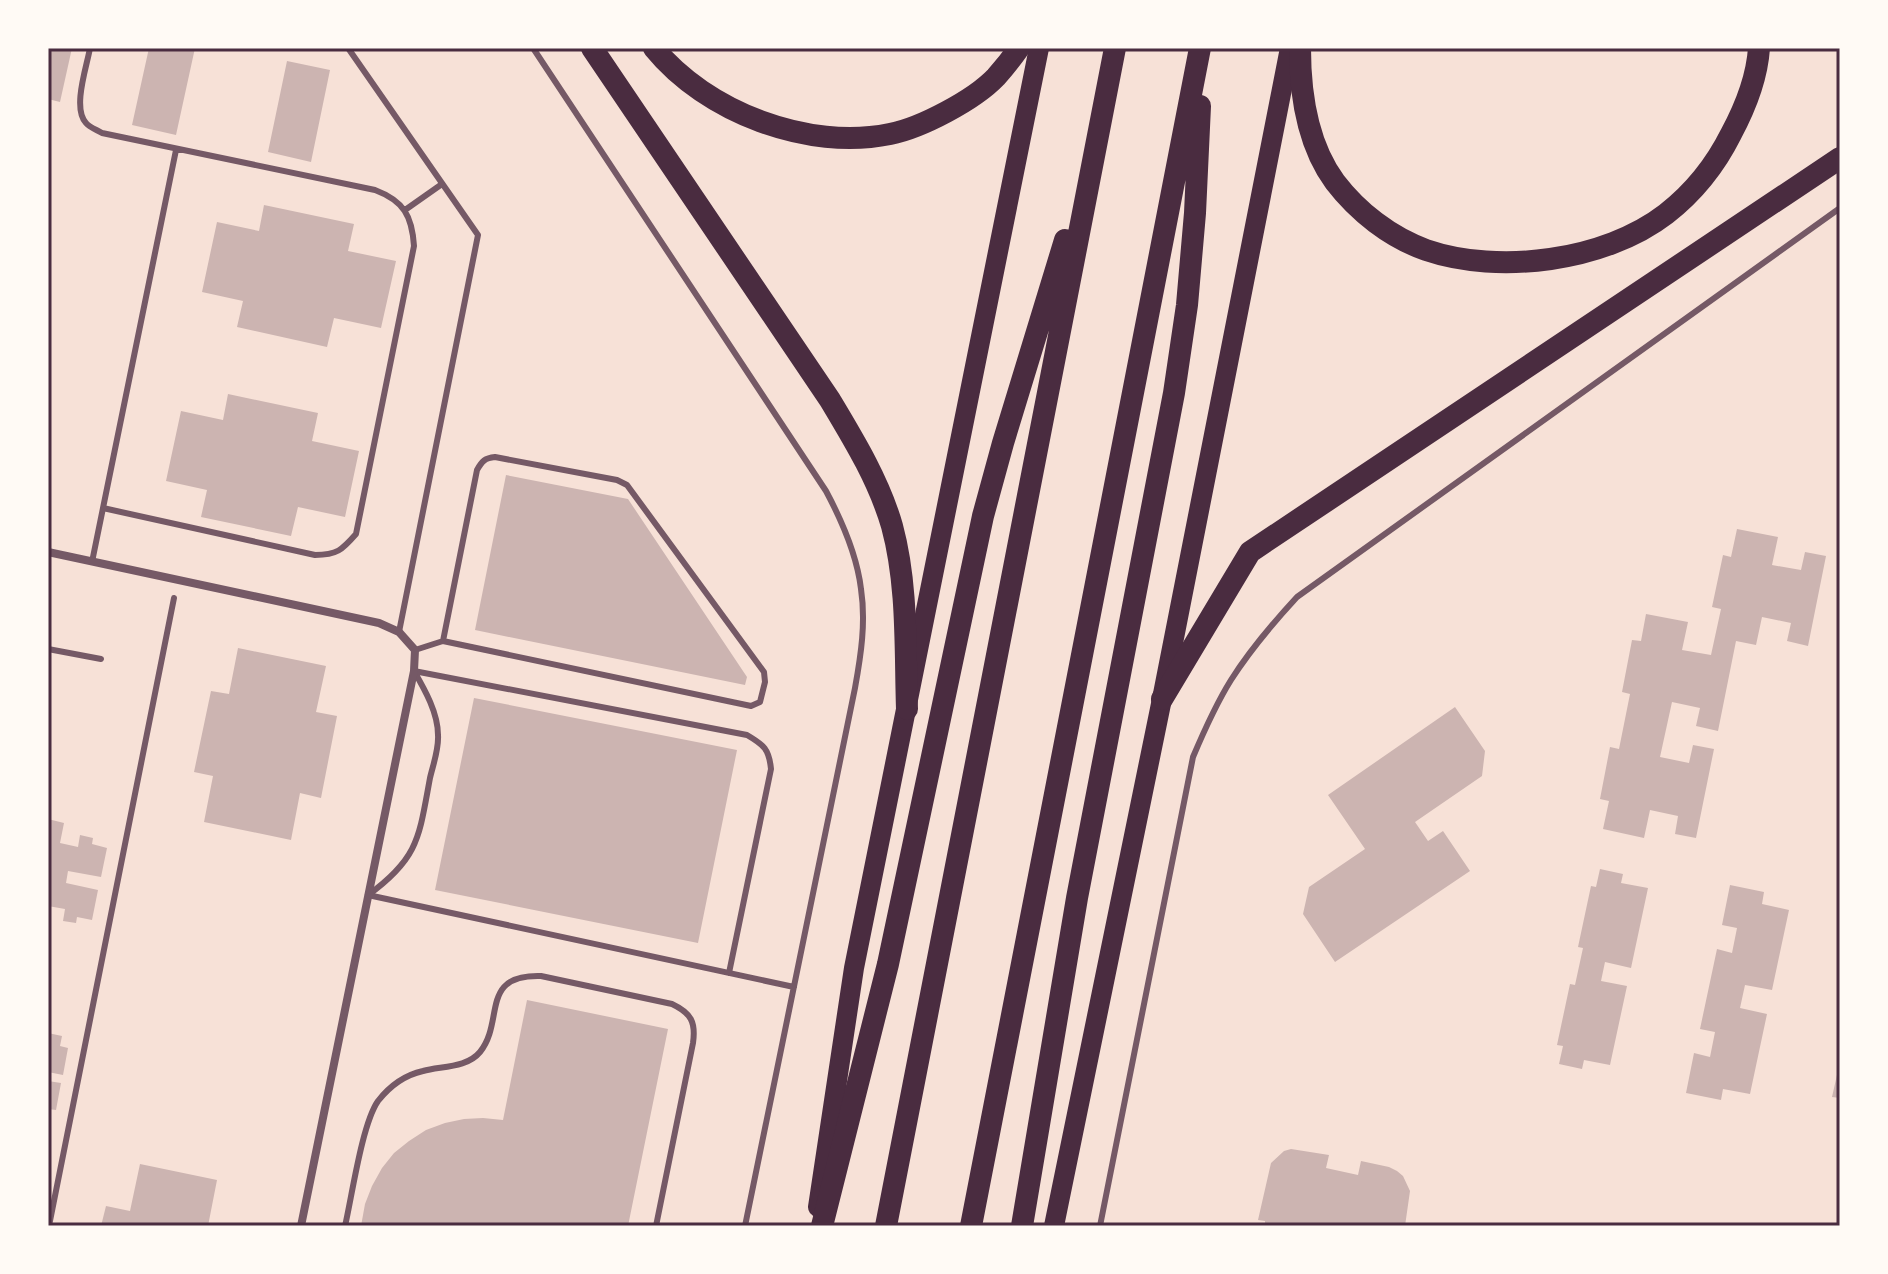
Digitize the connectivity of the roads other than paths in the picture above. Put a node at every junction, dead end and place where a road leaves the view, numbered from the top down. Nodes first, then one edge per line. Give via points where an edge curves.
1 (90, 48) edge
2 (348, 48) edge
3 (533, 48) edge
4 (592, 48) edge
5 (654, 48) edge
6 (1019, 48) edge
7 (1039, 48) edge
8 (1115, 48) edge
9 (1202, 48) edge
10 (1290, 48) edge
11 (1300, 48) edge
12 (1759, 48) edge
13 (1105, 97) junction
14 (176, 150) junction
15 (1840, 158) edge
16 (442, 184) junction
17 (1840, 208) edge
18 (405, 210) junction
19 (103, 508) junction
20 (48, 552) edge
21 (92, 562) junction
22 (174, 598) dead end
23 (399, 632) junction
24 (443, 641) junction
25 (48, 649) edge
26 (415, 650) junction
27 (101, 659) dead end
28 (414, 671) junction
29 (1162, 699) junction
30 (907, 709) junction
31 (368, 895) junction
32 (729, 973) junction
33 (794, 987) junction
34 (49, 1226) edge
35 (301, 1226) edge
36 (345, 1226) edge
37 (656, 1226) edge
38 (745, 1226) edge
39 (815, 1226) edge
40 (822, 1226) edge
41 (886, 1226) edge
42 (971, 1226) edge
43 (1022, 1226) edge
44 (1054, 1226) edge
45 (1100, 1226) edge

1 - 14 lane via 80,95 85,123 102,133
2 - 16 lane
3 - 33 lane via 826,491 856,565 861,654
4 - 30 highway via 856,442 892,526
5 - 6 highway via 696,89 735,111 811,135 852,139 890,134 958,106 995,79
7 - 30 main road
8 - 13 highway
9 - 42 highway
9 - 43 highway via 1195,213 1174,393 1077,898
10 - 29 main road
11 - 12 highway via 1302,98 1310,127 1334,180 1353,202 1398,238 1427,250 1488,262 1595,249 1665,215 1694,189 1724,149 1744,111
13 - 40 highway via 983,516 888,964
13 - 41 highway
14 - 18 lane via 375,190
14 - 19 lane
15 - 29 highway via 1250,552
16 - 18 lane
16 - 23 lane via 478,235
17 - 45 lane via 1297,597 1248,655 1193,757
18 - 19 lane via 414,246 356,534 345,546 330,555 315,555
19 - 21 lane
20 - 21 street
21 - 23 street via 379,623
22 - 34 lane
23 - 26 street
24 - 24 lane via 751,706 760,702 765,682 764,672 627,485 495,457 481,462 477,470
24 - 26 lane
25 - 27 lane
26 - 28 street
28 - 31 street
28 - 31 lane via 439,736 419,837 407,860
28 - 32 lane via 747,735 762,744 771,769
29 - 44 main road
30 - 39 main road via 854,968
31 - 32 lane
31 - 35 street
32 - 33 lane
33 - 38 lane
36 - 37 lane via 376,1103 415,1072 465,1063 478,1055 487,1041 496,1000 513,979 524,975 672,1004 692,1020 695,1033

